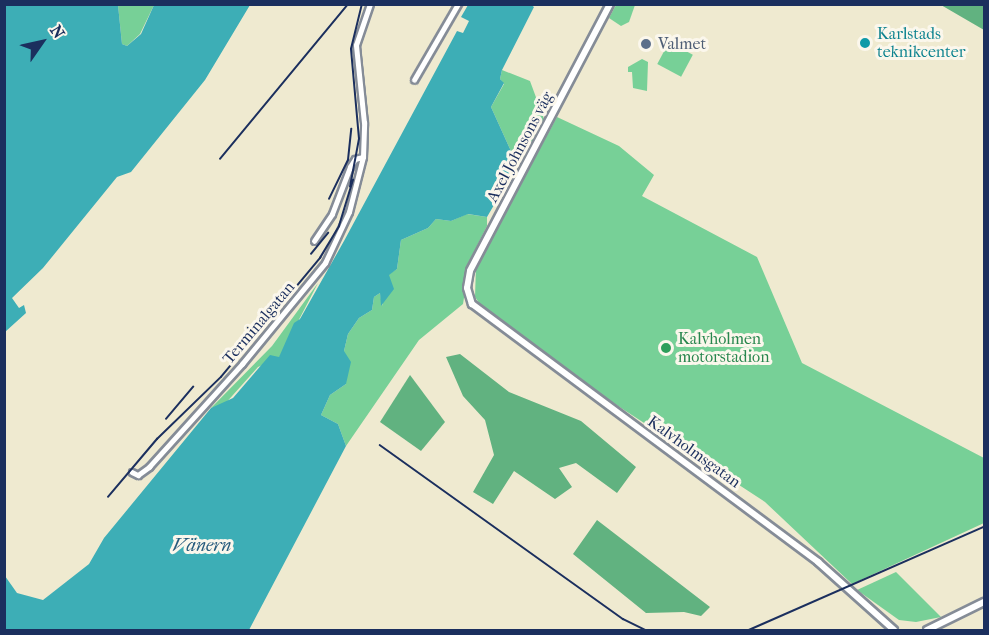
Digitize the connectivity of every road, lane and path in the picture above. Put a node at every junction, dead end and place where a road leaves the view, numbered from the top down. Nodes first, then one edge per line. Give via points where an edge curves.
1 (370, 4) edge
2 (458, 4) edge
3 (610, 4) edge
4 (414, 80) dead end
5 (363, 157) junction
6 (314, 241) dead end
7 (472, 304) joint
8 (132, 472) dead end
9 (984, 602) edge
10 (894, 630) edge
11 (927, 630) edge

1 - 5 street via 356,45
2 - 4 street
3 - 7 street, Axel Johnsons väg via 470,271 467,288
5 - 6 street via 350,166 332,214
5 - 8 street, Terminalgatan via 352,203 325,263 242,364 149,467 138,475
7 - 10 street, Kalvholmsgatan via 818,562
9 - 11 street

